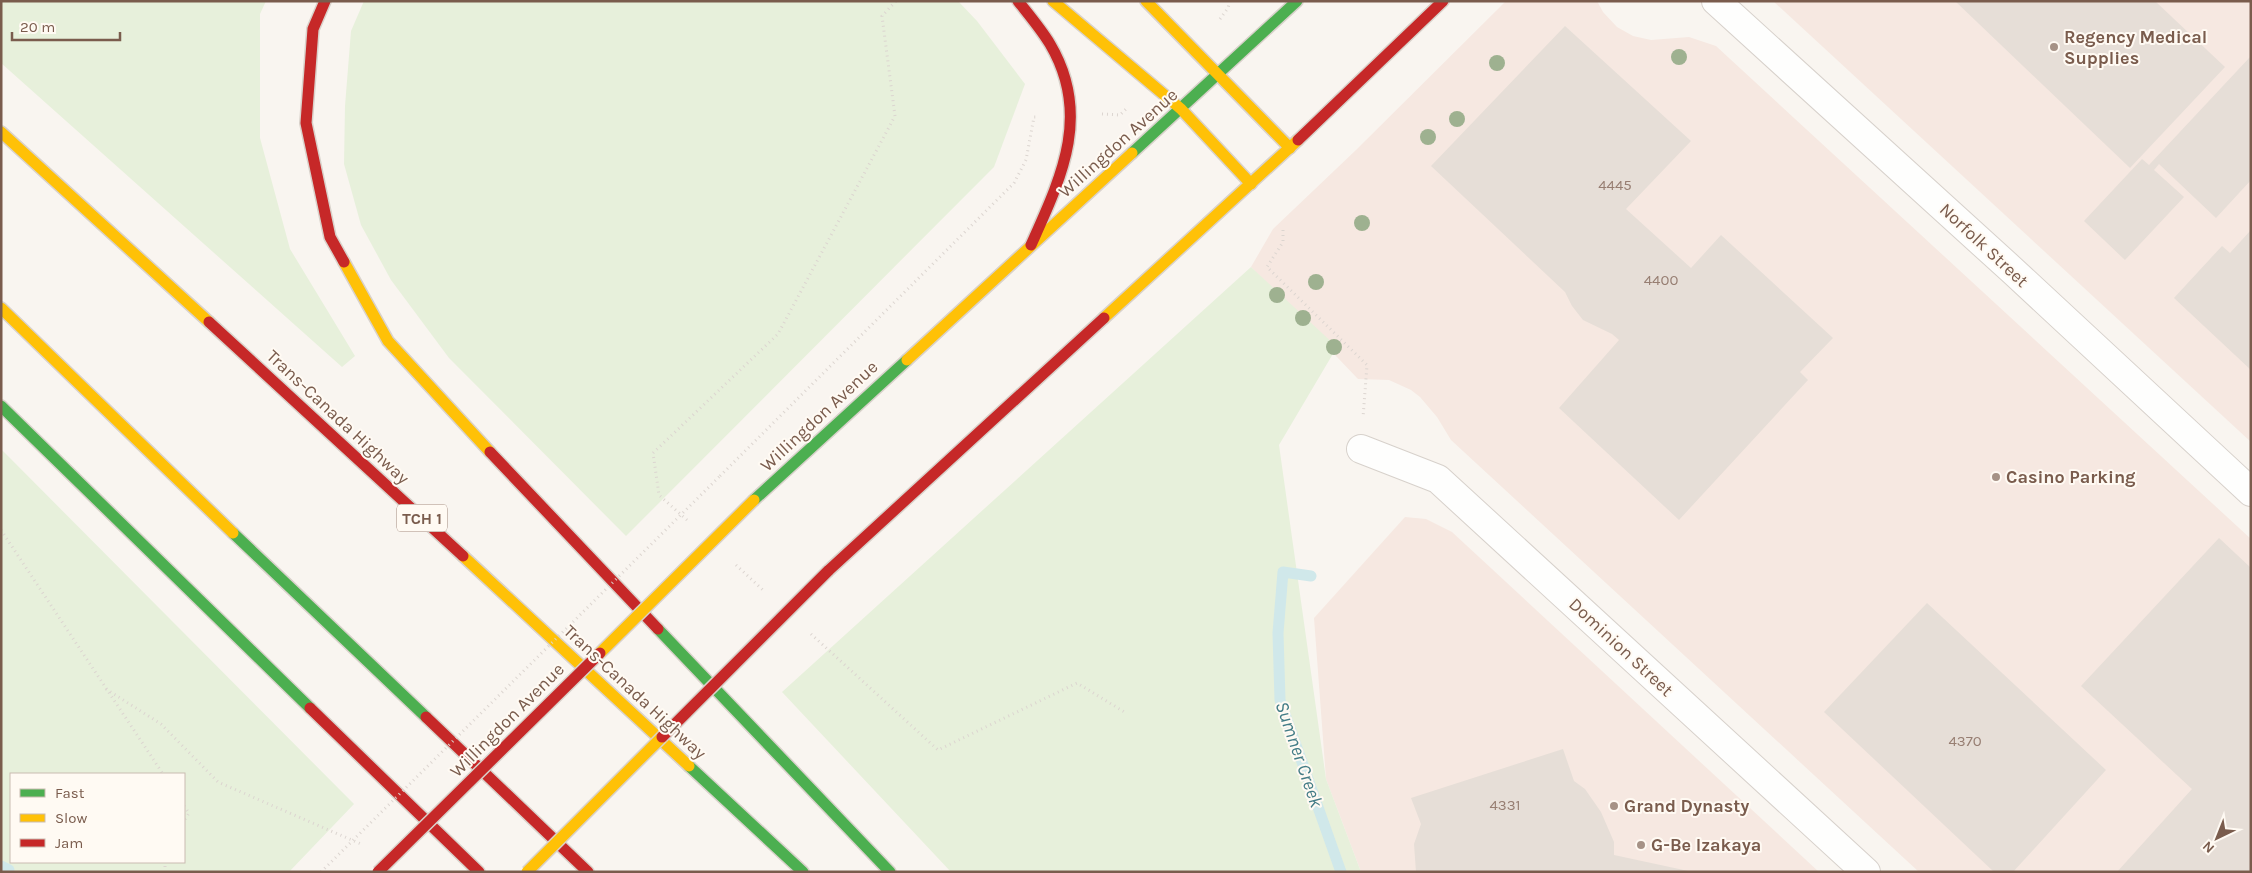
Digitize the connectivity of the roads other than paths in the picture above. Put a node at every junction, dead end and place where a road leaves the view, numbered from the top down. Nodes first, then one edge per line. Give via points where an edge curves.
1 (325, 1) edge
2 (1018, 1) edge
3 (1053, 1) edge
4 (1146, 1) edge
5 (1297, 1) edge
6 (1443, 1) edge
7 (1716, 1) edge
8 (1218, 74) junction
9 (1181, 109) junction
10 (1, 132) edge
11 (1290, 148) junction
12 (1251, 184) junction
13 (1031, 245) junction
14 (1, 308) edge
15 (1, 406) edge
16 (1361, 449) road end
17 (2251, 492) edge
18 (378, 872) edge
19 (479, 872) edge
20 (527, 872) edge
21 (588, 872) edge
22 (803, 872) edge
23 (890, 872) edge
24 (1866, 872) edge

1 - 23 main road via 313,29 306,123 330,237 388,341 446,406
2 - 13 main road via 1053,49 1068,82 1073,115 1064,168
3 - 9 main road
4 - 8 main road
5 - 8 main road, Willingdon Avenue
6 - 11 main road
7 - 17 street, Norfolk Street
8 - 9 main road, Willingdon Avenue
8 - 11 main road
9 - 12 main road
9 - 13 main road, Willingdon Avenue
10 - 22 main road, Trans-Canada Highway / TCH 1
11 - 12 main road
12 - 20 main road, bridge via 828,571
13 - 18 main road, Willingdon Avenue, bridge via 754,500
14 - 21 main road
15 - 19 main road
16 - 24 street, Dominion Street via 1438,479

